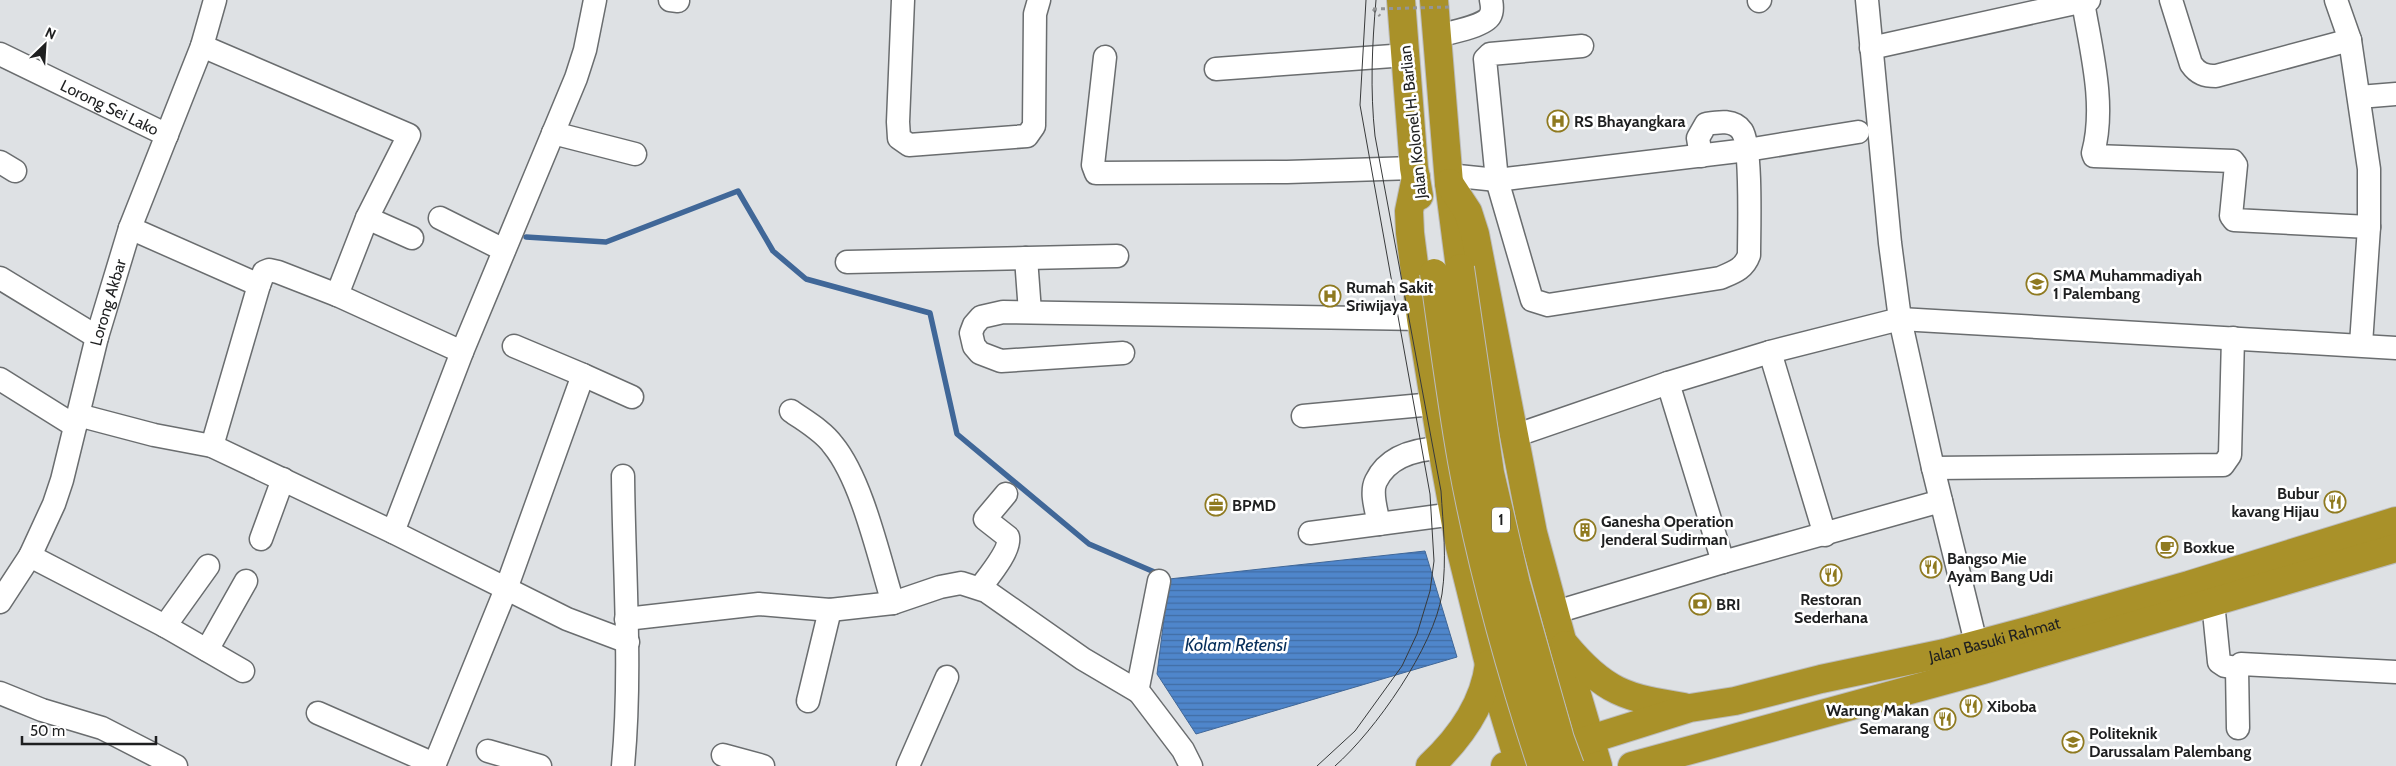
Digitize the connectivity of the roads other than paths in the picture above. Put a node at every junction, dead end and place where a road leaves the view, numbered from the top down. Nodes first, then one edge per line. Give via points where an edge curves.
1 (215, 0) edge
2 (595, 0) edge
3 (903, 0) edge
4 (1039, 0) edge
5 (1401, 0) edge
6 (1491, 0) edge
7 (1866, 0) edge
8 (2171, 0) edge
9 (2336, 0) edge
10 (2086, 1) edge
11 (1443, 3) edge
12 (1437, 36) junction
13 (2350, 40) junction
14 (202, 46) junction
15 (1582, 46) dead end
16 (1871, 48) junction
17 (0, 54) edge
18 (1406, 55) junction
19 (1105, 57) dead end
20 (1216, 70) dead end
21 (2396, 94) edge
22 (2359, 97) junction
23 (1858, 132) dead end
24 (553, 133) junction
25 (167, 135) junction
26 (1747, 150) junction
27 (635, 154) dead end
28 (1701, 156) junction
29 (1415, 172) junction
30 (1449, 179) junction
31 (1497, 180) junction
32 (367, 218) junction
33 (440, 218) dead end
34 (2369, 227) junction
35 (130, 228) junction
36 (412, 238) dead end
37 (504, 250) junction
38 (1117, 256) dead end
39 (1026, 258) junction
40 (847, 262) dead end
41 (1447, 271) junction
42 (0, 278) edge
43 (259, 285) junction
44 (337, 295) junction
45 (1030, 312) junction
46 (1421, 319) junction
47 (1900, 319) junction
48 (97, 337) junction
49 (2233, 338) junction
50 (2360, 344) junction
51 (514, 346) dead end
52 (2396, 348) edge
53 (462, 352) junction
54 (1770, 352) junction
55 (1123, 353) dead end
56 (583, 375) junction
57 (0, 379) edge
58 (1668, 383) junction
59 (632, 397) dead end
60 (1434, 404) junction
61 (791, 411) dead end
62 (1302, 416) dead end
63 (76, 421) junction
64 (1514, 436) junction
65 (212, 446) junction
66 (1442, 448) junction
67 (1933, 468) junction
68 (624, 476) dead end
69 (283, 479) junction
70 (1006, 494) dead end
71 (1941, 501) junction
72 (1454, 514) junction
73 (2396, 521) edge
74 (1379, 524) junction
75 (393, 532) junction
76 (1310, 533) dead end
77 (1534, 533) junction
78 (1824, 535) junction
79 (261, 539) dead end
80 (1460, 547) junction
81 (2396, 548) edge
82 (30, 556) junction
83 (1723, 562) junction
84 (208, 566) dead end
85 (246, 581) dead end
86 (1159, 582) dead end
87 (980, 588) junction
88 (506, 589) junction
89 (0, 602) edge
90 (2213, 602) junction
91 (893, 603) junction
92 (830, 610) junction
93 (1556, 612) junction
94 (626, 619) junction
95 (165, 626) junction
96 (628, 642) junction
97 (1976, 643) junction
98 (1564, 644) junction
99 (207, 650) junction
100 (1489, 664) junction
101 (2237, 668) junction
102 (243, 671) dead end
103 (2396, 672) edge
104 (947, 677) dead end
105 (1139, 692) junction
106 (0, 693) edge
107 (808, 701) dead end
108 (1690, 708) junction
109 (318, 713) dead end
110 (2238, 728) dead end
111 (1589, 740) junction
112 (1712, 744) junction
113 (488, 751) dead end
114 (723, 754) dead end
115 (434, 765) edge
116 (1521, 765) edge
117 (176, 766) edge
118 (540, 766) edge
119 (624, 766) edge
120 (763, 766) edge
121 (908, 766) edge
122 (1191, 766) edge
123 (1430, 766) edge
124 (1570, 766) edge
125 (1598, 766) edge
126 (1632, 766) edge
127 (1691, 766) edge

1 - 14 street, Lorong Akbar
2 - 24 street via 581,64
3 - 4 street via 898,122 899,138 909,145 1027,136 1031,132 1034,126 1035,14
5 - 18 highway, Jalan Kolonel H. Barlian / 1
6 - 12 street via 1491,14 1487,20
7 - 16 street
8 - 13 street via 2191,64 2195,70 2208,76
9 - 13 street
10 - 16 street
10 - 34 street via 2098,116 2094,156 2233,161 2236,165 2234,220
11 - 12 highway, Jalan Kolonel H. Barlian / 1
12 - 30 highway, Jalan Kolonel H. Barlian / 1
13 - 22 street
14 - 25 street, Lorong Akbar
14 - 32 street via 409,135
15 - 31 street via 1490,54 1486,59
16 - 47 street
17 - 25 street, Lorong Sei Lako
18 - 20 street
18 - 29 highway, Jalan Kolonel H. Barlian / 1
19 - 29 street via 1093,165 1096,173
21 - 22 street
22 - 34 street via 2369,169
23 - 26 street
24 - 27 street
24 - 37 street
25 - 35 street, Lorong Akbar
26 - 28 street
26 - 28 street via 1743,132 1722,121 1706,124 1701,131 1698,138
26 - 31 street via 1749,255 1739,270 1720,278 1548,305 1537,303 1529,294
28 - 31 street
29 - 41 highway, Jalan Kolonel H. Barlian / 1
29 - 46 highway via 1409,211
30 - 31 street
30 - 41 highway, Jalan Kolonel H. Barlian / 1
30 - 64 highway via 1468,212 1475,234
32 - 36 street
32 - 44 street
33 - 37 street
34 - 50 street
35 - 43 street
35 - 48 street, Lorong Akbar
37 - 53 street
38 - 39 street
39 - 40 street
39 - 45 street
41 - 116 highway, 1, bridge via 1462,462 1496,614 1519,697
41 - 124 highway, 1, bridge via 1516,584
42 - 48 street
43 - 44 street via 264,272 273,270
43 - 65 street
44 - 53 street
45 - 46 street
45 - 55 street via 1003,312 981,318 971,333 974,346 980,353 1001,362
46 - 60 highway
47 - 49 street
47 - 54 street
47 - 67 street
48 - 63 street, Lorong Akbar
49 - 50 street
49 - 67 street via 2230,455 2223,465
50 - 52 street
51 - 56 street
53 - 75 street
54 - 58 street
54 - 78 street
56 - 59 street
56 - 88 street
57 - 63 street
58 - 64 street
58 - 83 street
60 - 62 street
60 - 66 highway
61 - 91 street via 830,441 849,469
63 - 65 street
63 - 82 street, Lorong Akbar via 54,504
64 - 77 highway
65 - 69 street
66 - 72 highway
66 - 74 street via 1425,449 1396,458 1375,482
67 - 71 street
68 - 94 street
69 - 75 street
69 - 79 street
70 - 87 street via 984,519 1008,537 1008,543
71 - 78 street
71 - 97 street
72 - 74 street
72 - 80 highway
73 - 97 highway, Jalan Basuki Rahmat via 2198,582
74 - 76 street
75 - 88 street
77 - 80 highway via 1525,560 1493,573 1476,566
77 - 93 highway
78 - 83 street
80 - 100 highway
81 - 90 highway, Jalan Basuki Rahmat
82 - 89 street, Lorong Akbar
82 - 95 street
83 - 93 street
84 - 95 street
85 - 99 street
86 - 105 street via 1138,682
87 - 91 street via 954,584
87 - 105 street via 1083,659
88 - 96 street via 567,619
88 - 115 street
90 - 101 street via 2219,662
90 - 112 highway, Jalan Basuki Rahmat
91 - 92 street
92 - 94 street via 759,604
92 - 107 street
93 - 98 highway
94 - 96 street
95 - 99 street
96 - 119 street
97 - 108 highway, Jalan Basuki Rahmat via 1735,701
98 - 108 highway via 1583,667 1616,690 1654,703
98 - 111 highway
99 - 102 street
100 - 116 highway
100 - 123 highway via 1478,704 1453,742
101 - 103 street via 2247,663
101 - 110 street
104 - 121 street
105 - 122 street via 1183,750
106 - 117 street via 102,728
108 - 111 highway, Jalan Basuki Rahmat
109 - 115 street
111 - 116 highway, Jalan Basuki Rahmat
111 - 125 highway
112 - 126 highway, Jalan Basuki Rahmat
112 - 127 highway
113 - 118 street
114 - 120 street

